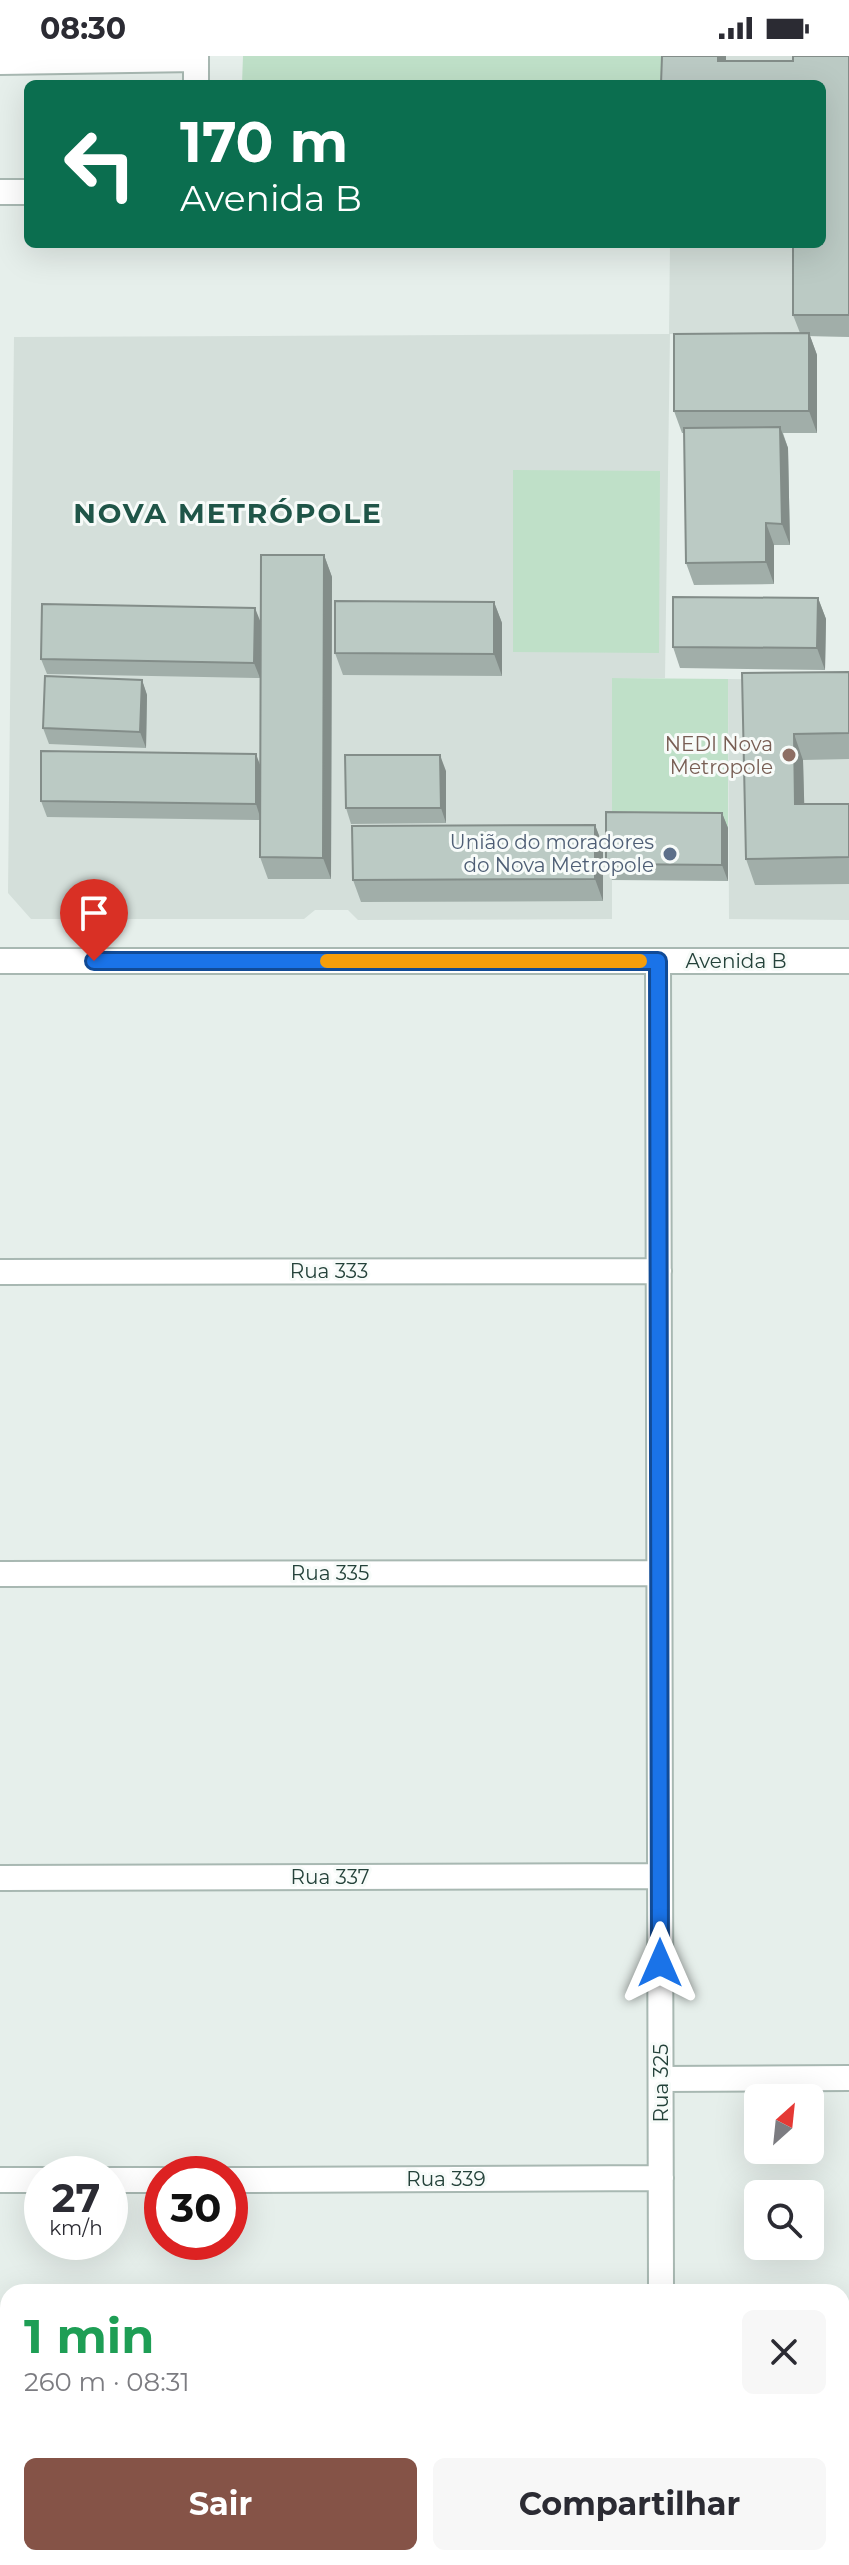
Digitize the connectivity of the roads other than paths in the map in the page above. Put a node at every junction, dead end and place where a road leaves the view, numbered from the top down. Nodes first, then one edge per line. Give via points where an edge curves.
1 (196, 58) edge
2 (0, 62) edge
3 (196, 80) edge
4 (0, 192) edge
5 (24, 192) edge
6 (0, 961) edge
7 (658, 961) junction
8 (849, 961) edge
9 (659, 1271) junction
10 (0, 1272) edge
11 (659, 1573) junction
12 (0, 1574) edge
13 (660, 1876) junction
14 (0, 1878) edge
15 (849, 2078) edge
16 (661, 2079) junction
17 (661, 2178) junction
18 (0, 2180) edge
19 (24, 2180) edge
20 (248, 2180) edge
21 (661, 2284) edge

1 - 2 street
1 - 3 street
4 - 5 street
6 - 7 street, Avenida B
7 - 8 street, Avenida B
7 - 9 street, Rua 325
9 - 10 street, Rua 333
9 - 11 street, Rua 325
11 - 12 street, Rua 335
11 - 13 street, Rua 325
13 - 14 street, Rua 337
13 - 16 street, Rua 325
15 - 16 street
16 - 17 street, Rua 325
17 - 20 street, Rua 339
17 - 21 street, Rua 325
18 - 19 street

